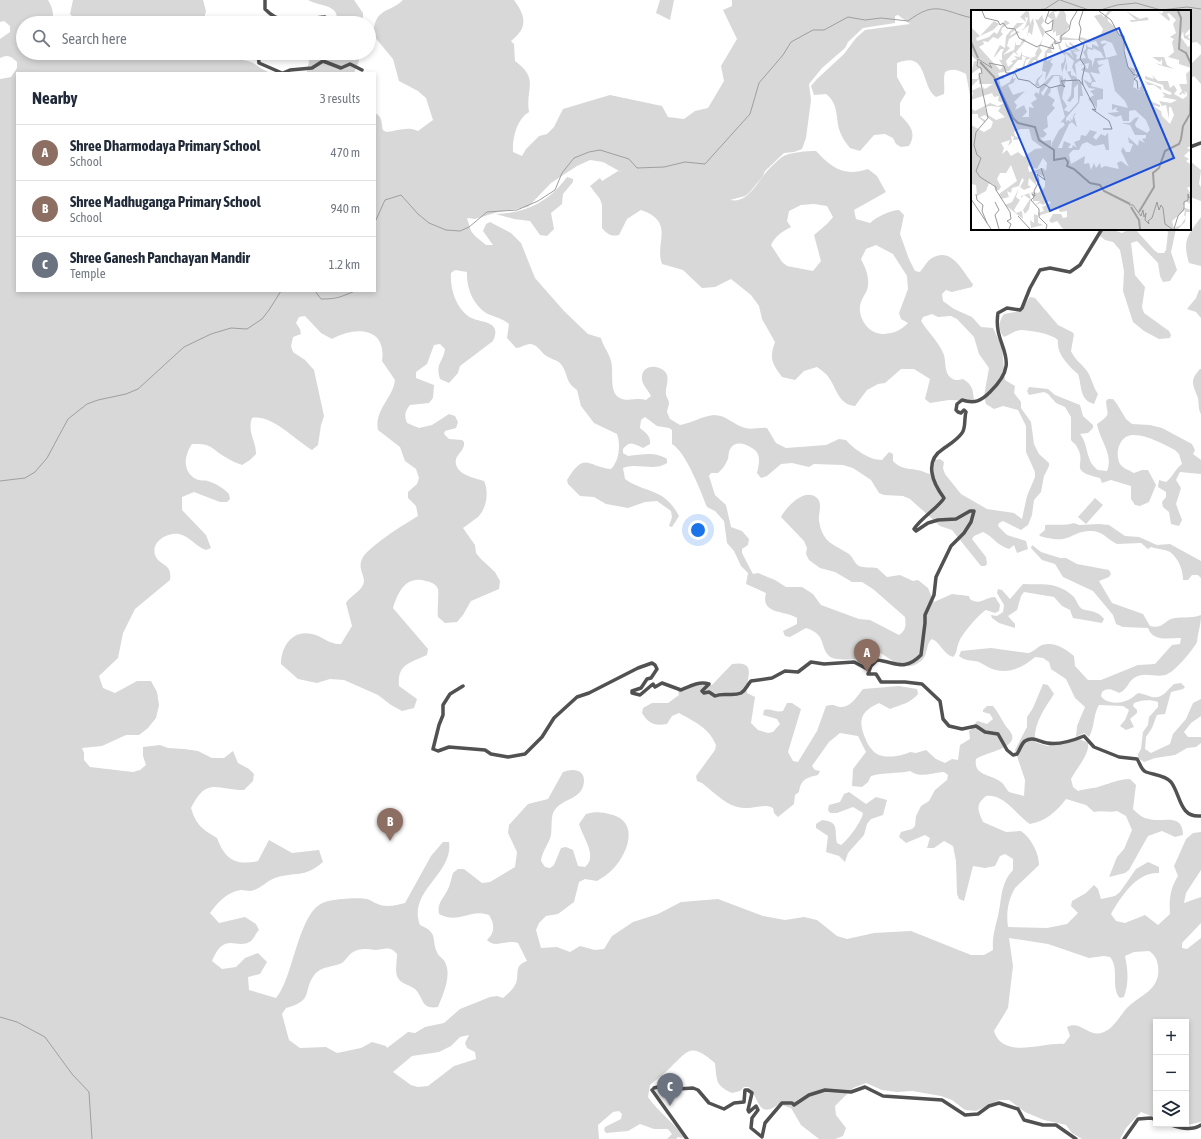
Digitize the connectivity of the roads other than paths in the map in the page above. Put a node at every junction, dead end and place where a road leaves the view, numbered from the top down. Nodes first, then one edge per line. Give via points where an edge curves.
1 (265, 0) edge
2 (274, 16) edge
3 (259, 60) edge
4 (362, 70) dead end
5 (280, 72) edge
6 (285, 72) edge
7 (1201, 143) edge
8 (1191, 148) edge
9 (1101, 230) edge
10 (869, 670) junction
11 (463, 686) dead end
12 (1201, 816) edge
13 (1153, 1119) edge
14 (1201, 1125) edge
15 (1177, 1127) edge
16 (687, 1139) edge
17 (1076, 1139) edge
18 (1124, 1139) edge

1 - 2 street via 265,9
3 - 5 street via 259,63
4 - 6 street via 350,64 341,68 323,61 312,68
7 - 8 street
9 - 10 street via 1080,265 1070,272 1050,268 1040,270 1022,308 1007,308 998,313 997,331 1005,349 1005,371 999,384 982,399 977,402 962,400 957,404 958,412 966,412 964,429 954,442 936,454 932,465 932,476 944,498 914,529 916,531 938,520 956,519 970,511 974,511 974,515 964,533 951,546 936,577 934,595 925,614 921,655 905,665 877,660
10 - 11 street via 854,662 811,662 798,672 785,671 772,678 751,681 742,692 734,695 724,693 715,696 709,692 704,693 702,691 709,684 707,683 681,690 662,684 655,687 652,684 640,695 632,694 655,674 657,669 652,663 577,697 554,718 534,747 525,754 508,757 491,754 485,750 449,747 438,751 433,749 443,715 443,705 450,694
10 - 12 street via 868,674 876,674 881,682 905,682 925,686 940,701 943,719 949,726 962,729 976,726 985,732 998,734 1013,755 1017,754 1022,744 1030,739 1046,743 1064,742 1084,736 1094,748 1119,757 1137,759 1144,771 1170,781 1184,811
13 - 18 street via 1138,1119
14 - 15 street via 1197,1128
16 - 17 street via 653,1089 672,1083 674,1087 666,1093 666,1096 669,1096 678,1089 693,1088 709,1103 724,1109 734,1103 744,1102 745,1090 748,1090 752,1093 748,1110 749,1112 756,1106 758,1110 752,1118 751,1128 762,1137 765,1123 782,1103 794,1105 809,1095 825,1090 851,1092 866,1087 883,1096 942,1100 965,1115 978,1114 999,1103 1018,1109 1024,1120 1056,1126

